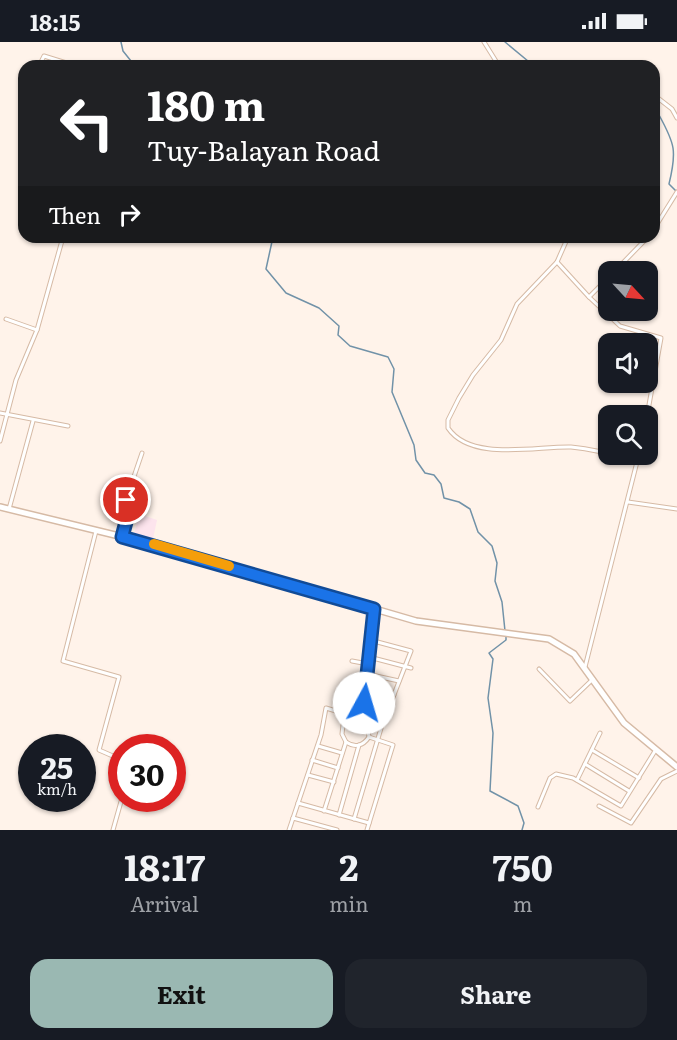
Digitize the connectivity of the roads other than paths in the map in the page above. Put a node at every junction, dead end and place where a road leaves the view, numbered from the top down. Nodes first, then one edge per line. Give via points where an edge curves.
1 (484, 42) edge
2 (41, 60) edge
3 (56, 60) edge
4 (495, 60) edge
5 (660, 100) edge
6 (677, 118) edge
7 (676, 193) edge
8 (660, 219) edge
9 (61, 243) edge
10 (565, 243) edge
11 (642, 243) edge
12 (557, 261) junction
13 (625, 261) edge
14 (598, 288) edge
15 (589, 297) junction
16 (6, 319) dead end
17 (37, 330) junction
18 (649, 405) edge
19 (0, 413) edge
20 (8, 415) junction
21 (33, 421) junction
22 (68, 426) dead end
23 (0, 441) edge
24 (598, 451) edge
25 (142, 453) dead end
26 (637, 465) edge
27 (628, 502) junction
28 (0, 507) edge
29 (9, 509) junction
30 (677, 509) edge
31 (96, 531) junction
32 (122, 537) junction
33 (373, 609) junction
34 (370, 641) junction
35 (369, 657) junction
36 (352, 661) dead end
37 (368, 664) junction
38 (405, 666) junction
39 (585, 667) junction
40 (411, 668) dead end
41 (539, 669) dead end
42 (367, 674) junction
43 (593, 680) junction
44 (399, 681) junction
45 (366, 688) junction
46 (393, 695) junction
47 (570, 701) junction
48 (364, 703) junction
49 (564, 706) dead end
50 (354, 717) junction
51 (364, 720) junction
52 (600, 733) dead end
53 (369, 737) junction
54 (378, 740) junction
55 (346, 742) junction
56 (359, 745) junction
57 (318, 746) junction
58 (592, 750) junction
59 (654, 751) junction
60 (342, 753) junction
61 (108, 754) edge
62 (312, 760) junction
63 (585, 764) junction
64 (338, 768) junction
65 (677, 769) edge
66 (308, 775) junction
67 (639, 778) junction
68 (577, 781) junction
69 (333, 782) junction
70 (630, 792) junction
71 (298, 803) junction
72 (599, 806) dead end
73 (538, 807) dead end
74 (324, 811) junction
75 (118, 812) edge
76 (339, 815) junction
77 (293, 818) junction
78 (354, 819) junction
79 (369, 823) junction
80 (114, 830) edge
81 (289, 830) edge
82 (337, 830) edge
83 (367, 830) edge

1 - 4 street
2 - 3 street via 42,56
5 - 6 street
7 - 8 street
9 - 17 street
10 - 12 street
11 - 13 street
12 - 15 street
12 - 24 street via 517,304 501,340 459,398 448,428 458,438 483,447 510,451 570,447
14 - 15 street
15 - 18 street via 620,326 661,338
16 - 17 street
17 - 20 street via 16,380
19 - 20 street
20 - 21 street
20 - 23 street
21 - 22 street
21 - 29 street
25 - 32 street via 125,504 127,518
26 - 27 street
27 - 30 street
27 - 39 street
28 - 29 main road
29 - 31 main road
31 - 32 main road
31 - 61 street via 63,661 119,677 99,750
32 - 33 main road
33 - 34 street
33 - 39 main road via 436,624 544,638 564,646
34 - 35 street
34 - 38 street via 411,651
35 - 37 street
35 - 38 street
36 - 37 street
37 - 42 street
38 - 40 street
38 - 44 street
39 - 43 main road
41 - 47 street
42 - 44 street
42 - 45 street
43 - 47 street
43 - 59 main road via 616,714
44 - 46 street
45 - 46 street
45 - 48 street
46 - 48 street via 388,710
47 - 49 street
48 - 51 street
50 - 51 street
50 - 55 street via 342,729
50 - 57 street via 326,708
51 - 53 street
51 - 54 street via 382,725
52 - 58 street
53 - 54 street
53 - 56 street
54 - 78 street
54 - 79 street via 393,745
55 - 56 street
55 - 60 street
56 - 76 street
57 - 60 street
57 - 62 street
58 - 63 street
58 - 67 street
59 - 65 main road
59 - 67 street
60 - 64 street
62 - 64 street
62 - 66 street
63 - 68 street
63 - 70 street
64 - 69 street
65 - 72 street via 661,779 631,823
66 - 69 street
66 - 71 street
67 - 70 street
68 - 70 street via 621,806
68 - 73 street via 553,775
69 - 74 street
71 - 74 street
71 - 77 street
74 - 76 street
75 - 80 street
76 - 78 street
77 - 81 street
77 - 82 street
78 - 79 street
79 - 83 street

